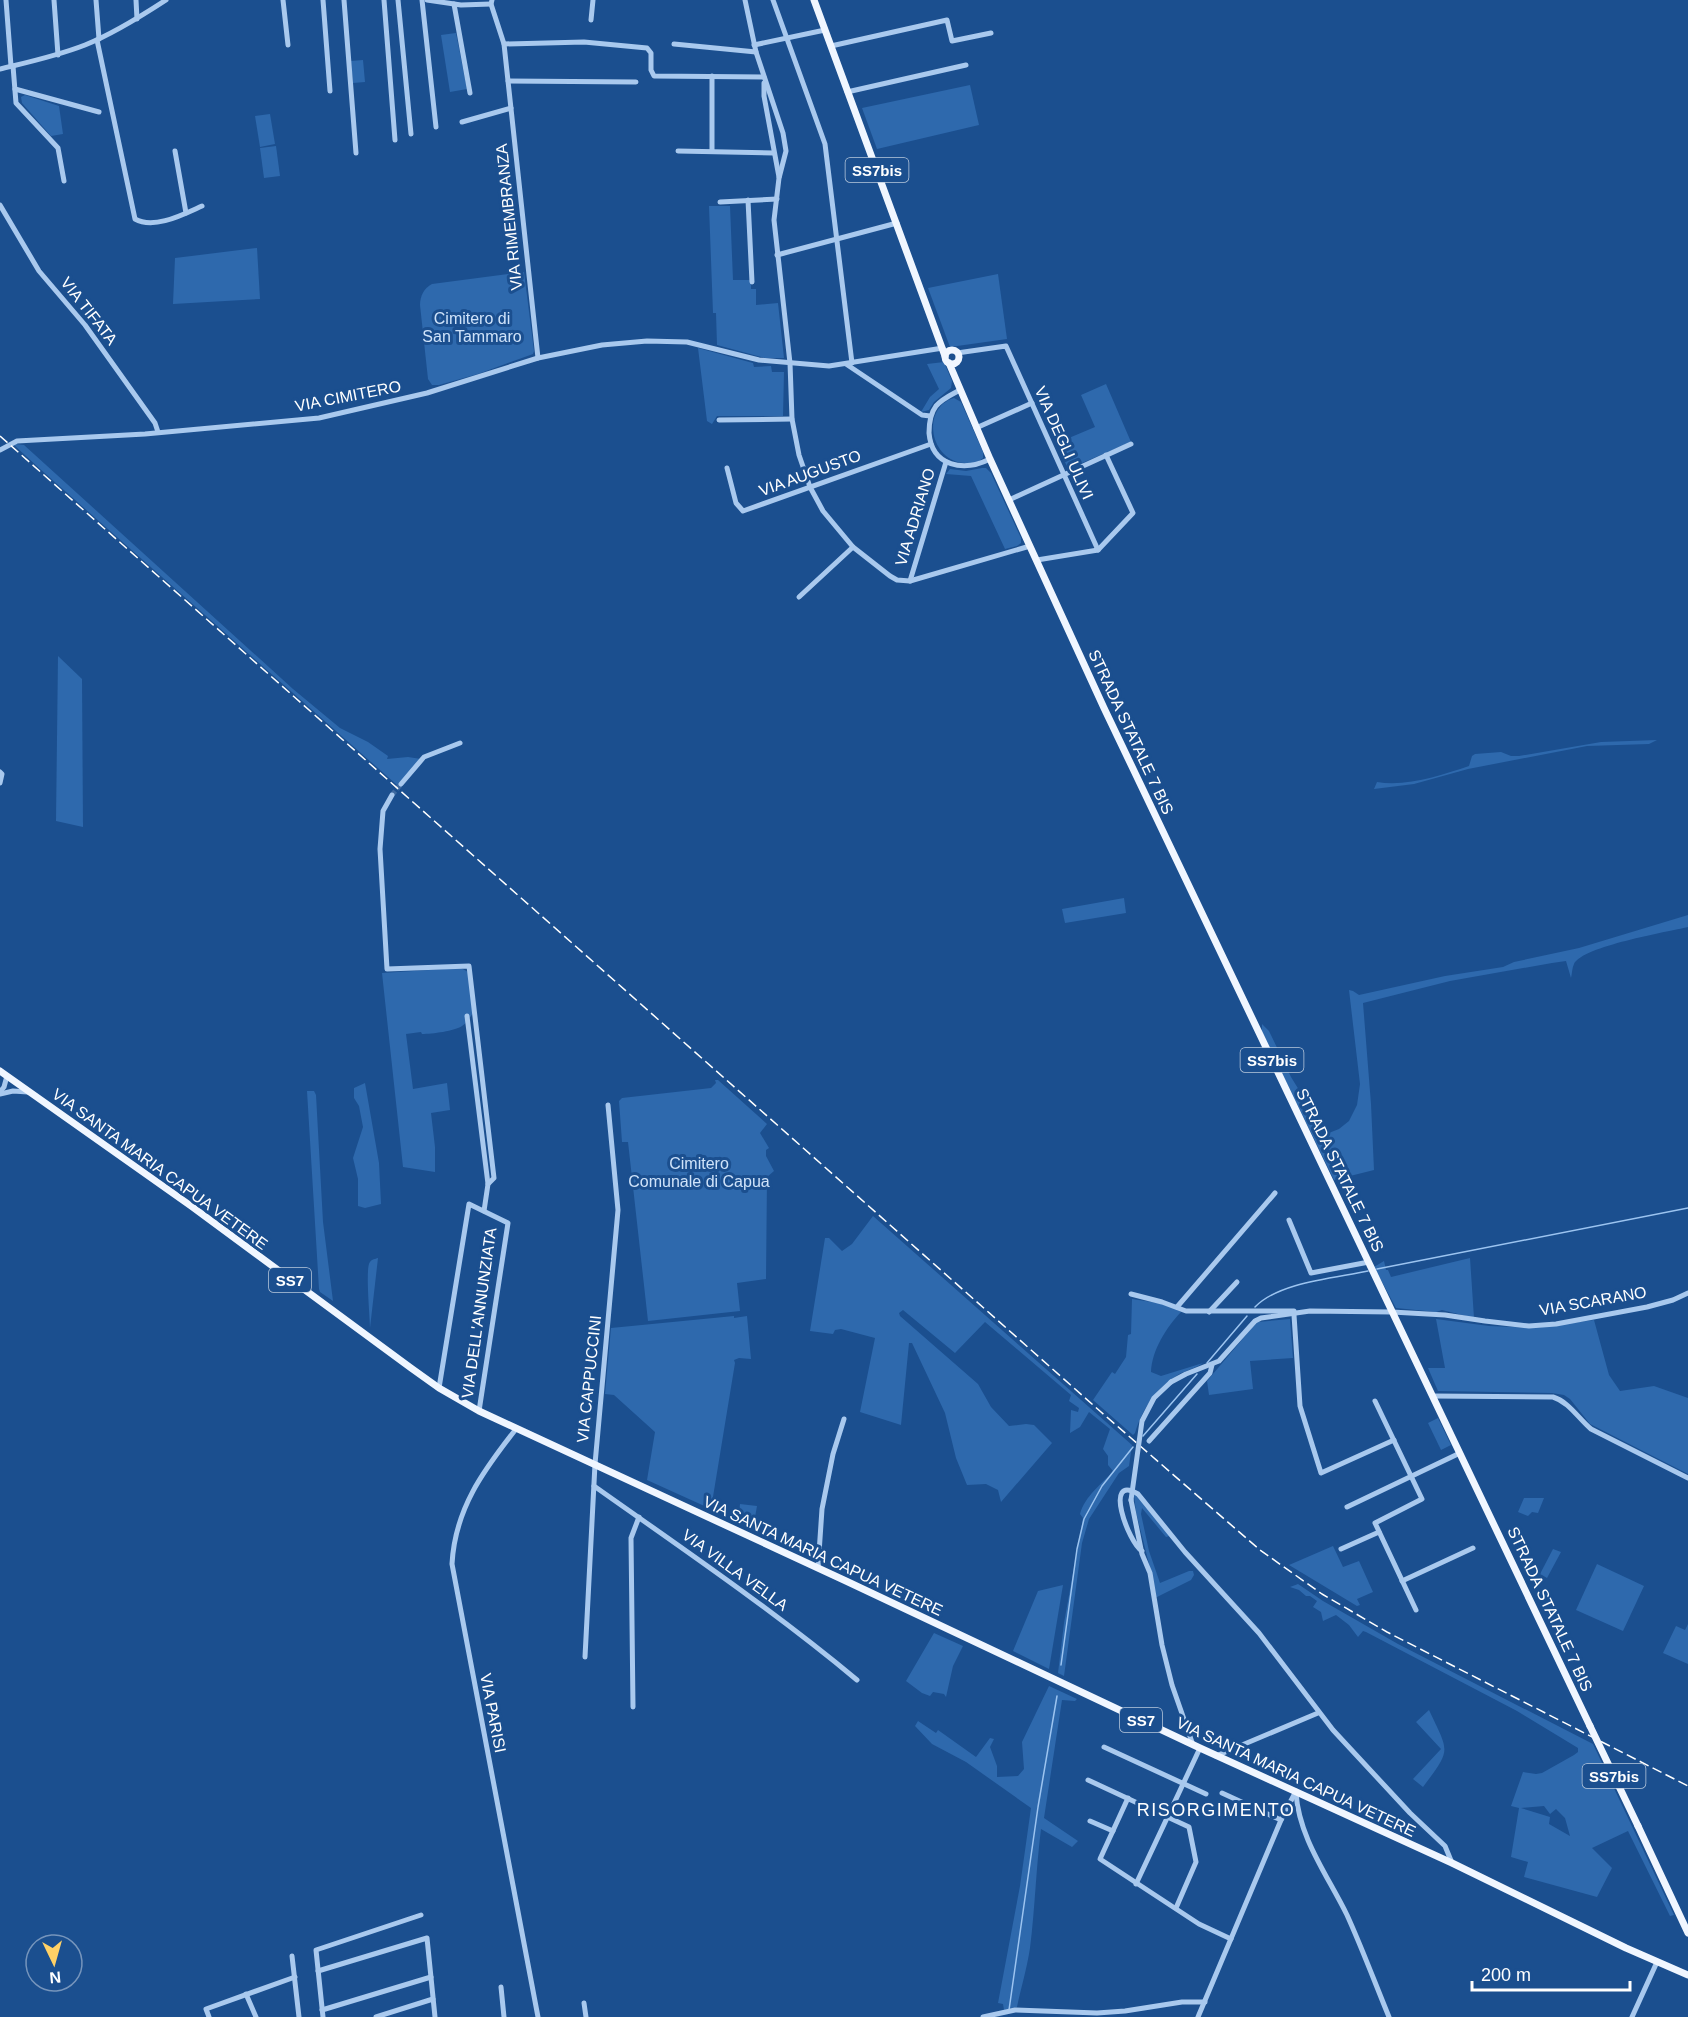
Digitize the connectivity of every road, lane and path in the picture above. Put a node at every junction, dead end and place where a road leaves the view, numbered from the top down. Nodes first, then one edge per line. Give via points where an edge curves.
1 (6, 0) edge
2 (54, 0) edge
3 (96, 0) edge
4 (136, 0) edge
5 (166, 0) edge
6 (283, 0) edge
7 (323, 0) edge
8 (344, 0) edge
9 (384, 0) edge
10 (398, 0) edge
11 (422, 0) edge
12 (427, 0) edge
13 (593, 0) edge
14 (745, 0) edge
15 (773, 0) edge
16 (814, 0) edge
17 (492, 2) edge
18 (454, 4) junction
19 (137, 19) junction
20 (591, 20) dead end
21 (825, 30) junction
22 (991, 33) dead end
23 (788, 38) junction
24 (98, 39) junction
25 (504, 44) junction
26 (674, 44) dead end
27 (288, 45) dead end
28 (754, 45) junction
29 (831, 46) junction
30 (756, 52) junction
31 (58, 55) junction
32 (966, 65) dead end
33 (12, 66) junction
34 (0, 69) edge
35 (712, 76) junction
36 (764, 77) junction
37 (508, 81) junction
38 (636, 82) dead end
39 (15, 89) junction
40 (330, 91) dead end
41 (847, 92) junction
42 (470, 93) dead end
43 (511, 108) junction
44 (99, 112) dead end
45 (462, 122) dead end
46 (436, 127) dead end
47 (411, 134) dead end
48 (395, 140) dead end
49 (175, 151) dead end
50 (678, 151) dead end
51 (711, 151) junction
52 (356, 153) dead end
53 (774, 153) junction
54 (779, 178) junction
55 (64, 181) dead end
56 (777, 199) junction
57 (748, 201) junction
58 (720, 202) dead end
59 (0, 205) edge
60 (202, 206) dead end
61 (186, 213) junction
62 (897, 224) junction
63 (838, 239) junction
64 (777, 255) junction
65 (752, 282) dead end
66 (940, 339) junction
67 (943, 348) junction
68 (953, 357) junction
69 (538, 358) junction
70 (790, 363) junction
71 (849, 364) junction
72 (958, 387) junction
73 (1032, 403) junction
74 (930, 416) junction
75 (792, 419) junction
76 (719, 420) dead end
77 (976, 428) junction
78 (158, 432) junction
79 (931, 444) junction
80 (1131, 444) dead end
81 (0, 450) edge
82 (1107, 455) junction
83 (990, 459) junction
84 (946, 462) junction
85 (726, 468) dead end
86 (1064, 474) junction
87 (810, 487) junction
88 (1009, 500) junction
89 (1030, 546) junction
90 (853, 547) junction
91 (1098, 550) junction
92 (1037, 560) junction
93 (910, 581) junction
94 (799, 597) dead end
95 (460, 743) dead end
96 (0, 772) edge
97 (0, 783) edge
98 (402, 784) tunnel mouth
99 (392, 795) tunnel mouth
100 (467, 1016) dead end
101 (0, 1071) edge
102 (3, 1078) edge
103 (28, 1092) junction
104 (0, 1093) edge
105 (608, 1105) dead end
106 (488, 1184) junction
107 (1275, 1193) dead end
108 (484, 1211) junction
109 (1289, 1220) dead end
110 (1369, 1262) junction
111 (1237, 1281) dead end
112 (1688, 1293) edge
113 (1131, 1294) dead end
114 (1177, 1307) junction
115 (1310, 1311) junction
116 (1209, 1312) junction
117 (1392, 1312) junction
118 (1294, 1315) junction
119 (1212, 1365) junction
120 (439, 1388) junction
121 (1432, 1396) junction
122 (1375, 1401) dead end
123 (480, 1411) junction
124 (844, 1419) dead end
125 (516, 1429) junction
126 (1394, 1440) junction
127 (1149, 1442) dead end
128 (1460, 1453) junction
129 (595, 1464) junction
130 (1411, 1476) junction
131 (1688, 1478) edge
132 (594, 1485) junction
133 (1347, 1507) dead end
134 (639, 1517) junction
135 (1379, 1532) junction
136 (1473, 1548) dead end
137 (1341, 1549) dead end
138 (1142, 1551) junction
139 (818, 1568) junction
140 (1402, 1581) junction
141 (1416, 1610) dead end
142 (585, 1657) dead end
143 (857, 1680) dead end
144 (633, 1707) dead end
145 (1318, 1713) junction
146 (1104, 1747) dead end
147 (1197, 1747) junction
148 (1216, 1756) junction
149 (1088, 1780) dead end
150 (1184, 1783) junction
151 (1296, 1791) junction
152 (1222, 1793) dead end
153 (1206, 1794) dead end
154 (1128, 1798) junction
155 (1168, 1817) junction
156 (1281, 1820) junction
157 (1090, 1821) dead end
158 (1113, 1832) junction
159 (1452, 1863) junction
160 (1137, 1884) junction
161 (1176, 1908) junction
162 (422, 1915) dead end
163 (1688, 1933) edge
164 (1231, 1939) junction
165 (292, 1956) dead end
166 (1657, 1962) junction
167 (318, 1971) junction
168 (1688, 1975) edge
169 (295, 1977) junction
170 (430, 1977) junction
171 (501, 1986) dead end
172 (246, 1994) junction
173 (433, 1999) junction
174 (1205, 2002) junction
175 (584, 2003) dead end
176 (322, 2014) edge
177 (999, 2014) edge
178 (209, 2017) edge
179 (255, 2017) edge
180 (299, 2017) edge
181 (375, 2017) edge
182 (435, 2017) edge
183 (504, 2017) edge
184 (538, 2017) edge
185 (586, 2017) edge
186 (983, 2017) edge
187 (1198, 2017) edge
188 (1389, 2017) edge
189 (1632, 2017) edge

1 - 33 street
2 - 31 street
3 - 24 street
4 - 19 street
5 - 19 street
6 - 27 street
7 - 40 street
8 - 52 street
9 - 48 street
10 - 47 street
11 - 46 street
12 - 18 street
13 - 20 street
14 - 28 street
15 - 23 street
16 - 21 main road, SS7bis
17 - 18 street
17 - 25 street, VIA RIMEMBRANZA
18 - 42 street
19 - 24 street
21 - 23 street
21 - 29 main road, SS7bis
22 - 29 street via 952,41 947,20
23 - 28 street
23 - 63 street via 825,144
24 - 31 street
24 - 61 street via 135,219 144,223
25 - 35 street via 584,42 647,48 654,76
25 - 37 street, VIA RIMEMBRANZA
26 - 30 street
28 - 30 street
29 - 41 main road, SS7bis
30 - 36 street
31 - 33 street
32 - 41 street
33 - 34 street
33 - 39 street
35 - 36 street
35 - 51 street
36 - 53 street
36 - 54 street via 786,152
37 - 38 street
37 - 43 street, VIA RIMEMBRANZA
39 - 44 street
39 - 55 street via 16,103 58,148
41 - 62 main road, SS7bis
43 - 45 street
43 - 69 street, VIA RIMEMBRANZA
49 - 61 street
50 - 51 street
51 - 53 street
53 - 54 street
54 - 56 street
56 - 57 street
56 - 64 street
57 - 58 street
57 - 65 street
59 - 78 street, VIA TIFATA via 39,271 85,325
60 - 61 street
62 - 63 street
62 - 66 main road, SS7bis
63 - 64 street
63 - 71 street
64 - 70 street
66 - 67 main road, SS7bis
66 - 68 main road, SS7bis
67 - 68 main road, SS7bis
67 - 71 street, VIA CIMITERO
68 - 72 main road, SS7bis
68 - 73 street, VIA DEGLI ULIVI via 1006,346
69 - 70 street, VIA CIMITERO via 602,345 657,341 687,342 759,360
69 - 78 street, VIA CIMITERO via 427,393 319,418
70 - 71 street, VIA CIMITERO
70 - 75 street
71 - 74 street via 922,415
72 - 74 street
72 - 77 main road, STRADA STATALE 7 BIS / SS7bis
73 - 77 street
73 - 86 street, VIA DEGLI ULIVI
74 - 79 street
75 - 76 street
75 - 87 street
77 - 83 main road, STRADA STATALE 7 BIS / SS7bis
78 - 81 street, VIA CIMITERO via 16,441
79 - 84 street
79 - 87 street, VIA AUGUSTO
80 - 82 street
82 - 86 street
82 - 91 street via 1133,513
83 - 84 street via 963,467
83 - 88 main road, STRADA STATALE 7 BIS / SS7bis
84 - 93 street, VIA ADRIANO
85 - 87 street, VIA AUGUSTO via 737,507 743,511
86 - 88 street
86 - 91 street, VIA DEGLI ULIVI
87 - 90 street via 823,511
88 - 89 main road, STRADA STATALE 7 BIS / SS7bis
89 - 92 main road, STRADA STATALE 7 BIS / SS7bis
89 - 93 street
90 - 93 street via 890,576
90 - 94 street
91 - 92 street
92 - 110 main road, STRADA STATALE 7 BIS / SS7bis
95 - 98 street via 424,757
96 - 97 street
99 - 106 street via 383,811 380,849 387,969 469,966 494,1178
100 - 106 street
101 - 102 main road, VIA SANTA MARIA CAPUA VETERE / SS7
102 - 103 main road, VIA SANTA MARIA CAPUA VETERE / SS7
102 - 104 street
103 - 104 street
103 - 120 main road, VIA SANTA MARIA CAPUA VETERE / SS7
105 - 129 street, VIA CAPPUCCINI via 619,1196
106 - 108 street
107 - 114 street
108 - 120 street, VIA DELL'ANNUNZIATA via 469,1204
108 - 123 street, VIA DELL'ANNUNZIATA via 508,1223
109 - 110 street via 1311,1273
110 - 117 main road, STRADA STATALE 7 BIS / SS7bis
111 - 116 street
112 - 117 street, VIA SCARANO via 1647,1307 1529,1326
113 - 114 street
114 - 116 street
115 - 116 street
115 - 117 street, VIA SCARANO
115 - 118 street
117 - 121 main road, STRADA STATALE 7 BIS / SS7bis
118 - 119 street via 1258,1318
118 - 126 street via 1300,1406 1321,1473
119 - 127 street via 1210,1373
119 - 138 street, bridge via 1171,1382 1154,1398 1142,1421 1131,1500
120 - 123 main road, VIA SANTA MARIA CAPUA VETERE / SS7
121 - 128 main road, STRADA STATALE 7 BIS / SS7bis
121 - 131 street via 1560,1399 1591,1429
122 - 126 street
123 - 125 main road, VIA SANTA MARIA CAPUA VETERE / SS7
124 - 139 street via 822,1509
125 - 129 main road, VIA SANTA MARIA CAPUA VETERE / SS7
125 - 184 street, VIA PARISI via 468,1497 458,1522 452,1564
126 - 130 street
128 - 130 street
128 - 163 main road, STRADA STATALE 7 BIS / SS7bis, bridge
129 - 132 street, VIA CAPPUCCINI
129 - 139 main road, VIA SANTA MARIA CAPUA VETERE / SS7
130 - 133 street
130 - 135 street via 1422,1499 1375,1523
132 - 134 street, VIA VILLA VELLA
132 - 142 street, VIA CAPPUCCINI
134 - 143 street, VIA VILLA VELLA via 818,1647
134 - 144 street via 631,1538
135 - 137 street
135 - 140 street
136 - 140 street
138 - 145 street via 1129,1531 1120,1504 1120,1496 1128,1490 1138,1494 1259,1633
138 - 147 street via 1150,1573 1172,1685
139 - 147 main road, VIA SANTA MARIA CAPUA VETERE / SS7
140 - 141 street
145 - 148 street
145 - 159 street via 1410,1813 1446,1846
146 - 150 street
147 - 148 main road, VIA SANTA MARIA CAPUA VETERE / SS7
147 - 150 street
148 - 151 main road, VIA SANTA MARIA CAPUA VETERE / SS7
149 - 154 street
150 - 153 street
150 - 155 street
151 - 156 street
151 - 159 main road, VIA SANTA MARIA CAPUA VETERE / SS7
151 - 188 street via 1308,1839 1350,1922
152 - 156 street
154 - 155 street
154 - 158 street
155 - 160 street
155 - 161 street via 1189,1827 1196,1862
156 - 164 street
157 - 158 street
158 - 160 street via 1100,1859
159 - 166 main road, VIA SANTA MARIA CAPUA VETERE / SS7
160 - 161 street
161 - 164 street
162 - 167 street via 316,1950
164 - 174 street
165 - 169 street
166 - 168 main road, VIA SANTA MARIA CAPUA VETERE / SS7
166 - 189 street
167 - 170 street via 427,1938
167 - 176 street
169 - 172 street
169 - 180 street
170 - 173 street
170 - 176 street
171 - 183 street
172 - 178 street via 206,2009
172 - 179 street
173 - 181 street
173 - 182 street
174 - 177 street via 1097,2013 1016,2010
174 - 187 street
175 - 185 street
177 - 186 street

